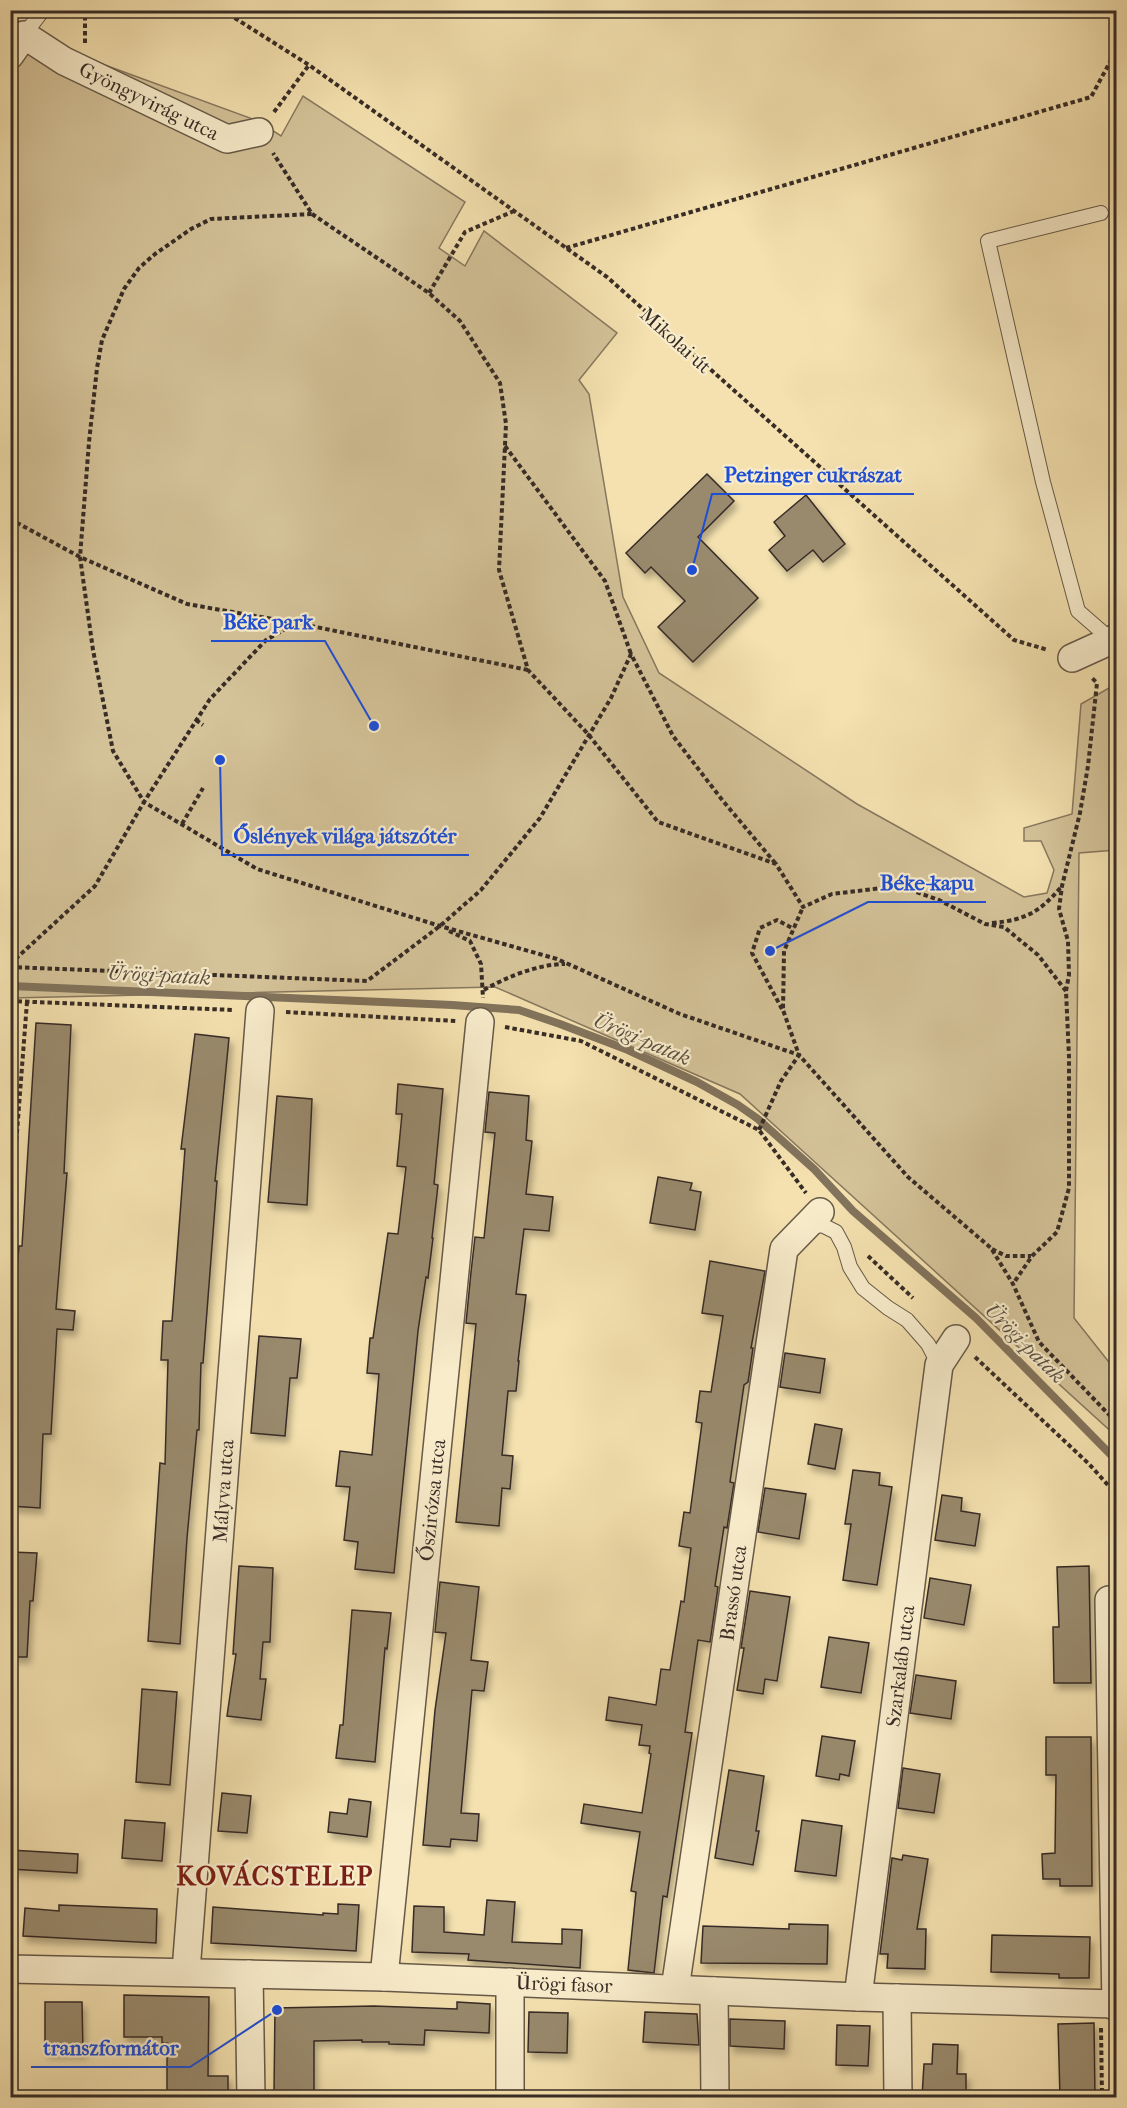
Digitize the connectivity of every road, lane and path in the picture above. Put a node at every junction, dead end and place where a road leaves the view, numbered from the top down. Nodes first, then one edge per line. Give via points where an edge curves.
1 (43, 10) edge
2 (222, 10) edge
3 (17, 45) edge
4 (1116, 51) edge
5 (309, 65) junction
6 (259, 132) junction
7 (514, 211) junction
8 (1101, 213) dead end
9 (312, 214) junction
10 (565, 248) junction
11 (429, 293) junction
12 (505, 445) junction
13 (10, 519) edge
14 (80, 557) junction
15 (296, 624) junction
16 (1113, 638) edge
17 (631, 654) junction
18 (1072, 658) junction
19 (528, 670) junction
20 (196, 720) junction
21 (203, 725) dead end
22 (588, 734) junction
23 (203, 788) dead end
24 (144, 802) junction
25 (182, 824) junction
26 (776, 864) junction
27 (1062, 886) junction
28 (803, 907) junction
29 (985, 924) junction
30 (440, 926) junction
31 (794, 928) junction
32 (569, 964) junction
33 (10, 966) edge
34 (1066, 991) junction
35 (10, 1001) edge
36 (19, 1001) dead end
37 (27, 1002) dead end
38 (783, 1010) junction
39 (260, 1011) dead end
40 (480, 1022) dead end
41 (799, 1055) junction
42 (759, 1130) dead end
43 (812, 1220) joint
44 (10, 1223) edge
45 (991, 1248) junction
46 (1032, 1256) junction
47 (1013, 1284) junction
48 (956, 1339) dead end
49 (939, 1365) junction
50 (1116, 1422) edge
51 (1108, 1600) dead end
52 (10, 1969) edge
53 (186, 1971) junction
54 (249, 1974) junction
55 (384, 1977) junction
56 (510, 1982) junction
57 (675, 1989) junction
58 (714, 1991) junction
59 (858, 1997) junction
60 (897, 1998) junction
61 (1111, 2010) edge
62 (251, 2097) edge
63 (510, 2097) edge
64 (715, 2097) edge
65 (898, 2097) edge
66 (1102, 2097) edge

1 - 3 lane
2 - 5 path, Mikolai út
3 - 6 street, Gyöngyvirág utca via 64,61 227,139
4 - 10 path via 1091,98
5 - 6 path
5 - 7 path, Mikolai út
6 - 9 path
7 - 10 path, Mikolai út
7 - 11 path via 465,232
8 - 16 lane via 988,241 1043,482 1078,611
9 - 11 path
9 - 14 path via 211,219 155,254 124,289 102,340 97,368
10 - 18 path, Mikolai út via 607,278 1014,640
11 - 12 path via 460,321 500,383
12 - 17 path via 605,581
12 - 19 path via 499,570
13 - 14 path
14 - 15 path via 187,604
14 - 24 path via 112,751
15 - 19 path
15 - 20 path via 266,640 210,699
16 - 18 street
17 - 22 path via 611,698
17 - 26 path via 673,736
18 - 27 path via 1097,683 1080,813
19 - 22 path
20 - 21 path
20 - 24 path
22 - 26 path via 658,822
22 - 30 path via 540,818 481,890
23 - 25 path
24 - 25 path
24 - 33 path via 94,886
25 - 30 path via 257,869
26 - 28 path
27 - 29 path via 1038,911 1018,920
27 - 34 path via 1059,909 1068,941
28 - 29 path via 832,894 898,886 939,900
28 - 31 path
29 - 34 path via 1004,927 1038,955
30 - 32 path
30 - 32 path via 470,941 481,964 484,990 505,978
30 - 33 path via 367,981
31 - 38 path via 784,951
31 - 38 path via 777,920 760,928 752,953
32 - 41 path via 680,1014
34 - 46 path via 1069,1188 1057,1232
35 - 36 path
37 - 44 path
38 - 41 path
39 - 53 street, Mályva utca
40 - 55 street, Őszirózsa utca
41 - 42 path via 781,1081
41 - 45 path via 908,1177
43 - 49 lane via 836,1232 863,1287 907,1320 928,1344
43 - 57 street, Brassó utca via 784,1249
45 - 46 path via 1006,1256
45 - 47 path
46 - 47 path
47 - 50 path via 1039,1342
48 - 49 street, Szarkaláb utca
49 - 59 street, Szarkaláb utca
51 - 61 street
52 - 53 street, Ürögi fasor
53 - 54 street, Ürögi fasor
54 - 55 street, Ürögi fasor
54 - 62 street
55 - 56 street, Ürögi fasor
56 - 57 street, Ürögi fasor
56 - 63 street
57 - 58 street, Ürögi fasor
58 - 59 street, Ürögi fasor
58 - 64 street
59 - 60 street, Ürögi fasor
60 - 61 street, Ürögi fasor
60 - 65 street
61 - 66 path

